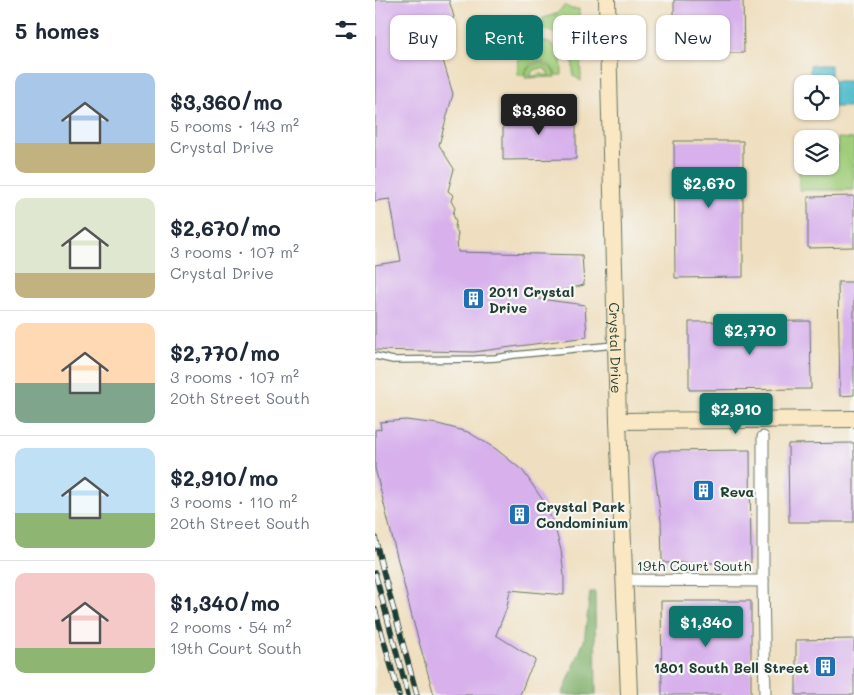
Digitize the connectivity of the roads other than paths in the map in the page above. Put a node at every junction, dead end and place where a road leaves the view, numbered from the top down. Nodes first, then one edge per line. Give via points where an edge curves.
1 (607, 0) edge
2 (616, 345) junction
3 (375, 356) edge
4 (854, 419) edge
5 (618, 420) junction
6 (763, 438) dead end
7 (624, 580) junction
8 (763, 581) junction
9 (629, 695) edge
10 (765, 695) edge

1 - 2 street, Crystal Drive
2 - 3 lane via 497,358 393,360
2 - 5 street, Crystal Drive
4 - 5 street
5 - 7 street, Crystal Drive
6 - 8 street
7 - 8 street, 19th Court South
7 - 9 street, Crystal Drive
8 - 10 street

